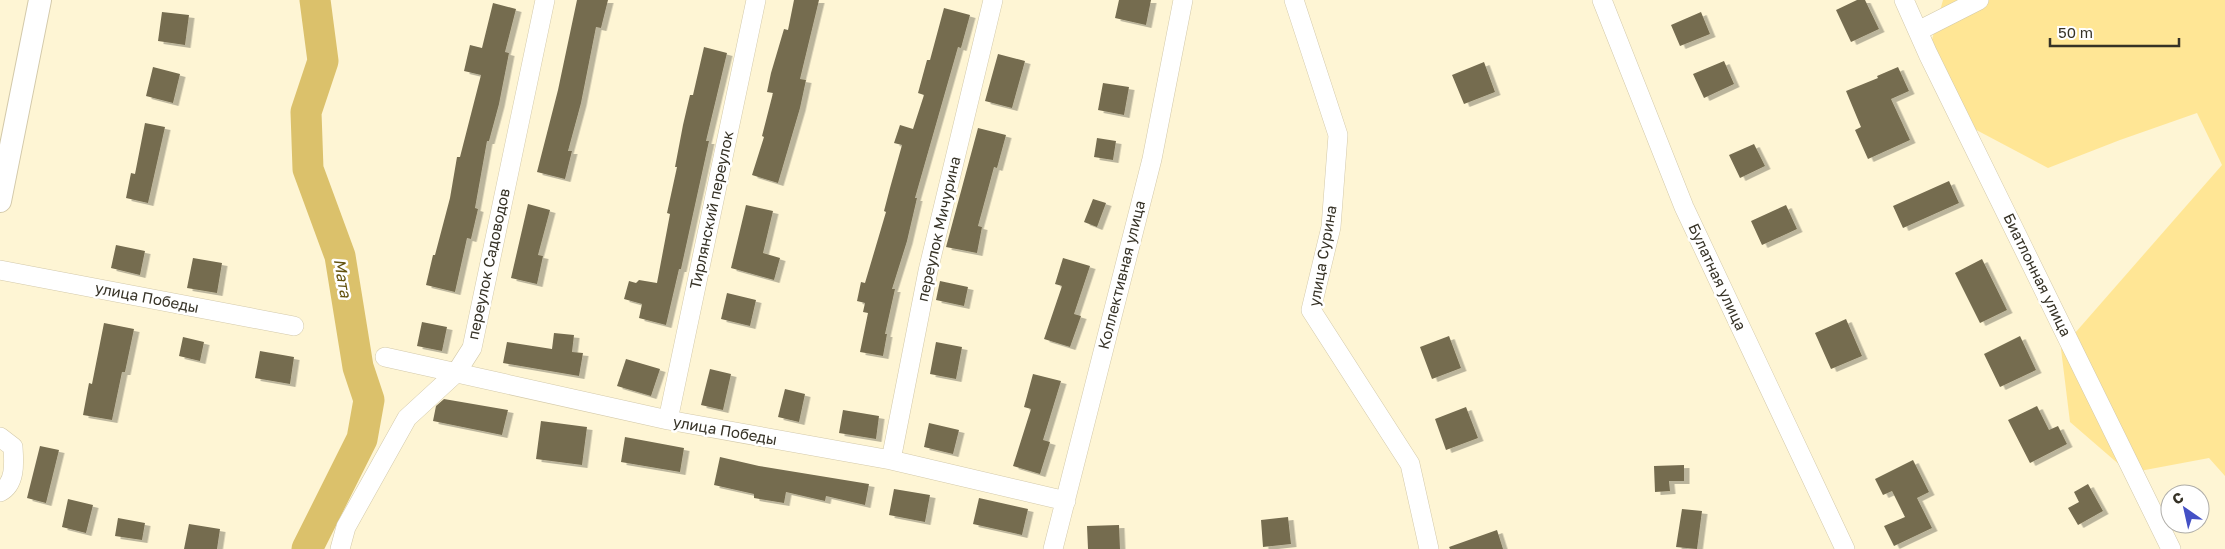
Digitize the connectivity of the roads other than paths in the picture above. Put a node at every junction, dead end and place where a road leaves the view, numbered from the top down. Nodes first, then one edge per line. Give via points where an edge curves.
1 (40, 0) edge
2 (545, 0) edge
3 (756, 0) edge
4 (993, 0) edge
5 (1184, 0) edge
6 (1294, 0) edge
7 (1602, 0) edge
8 (1904, 0) edge
9 (1979, 0) edge
10 (1918, 31) junction
11 (0, 201) edge
12 (0, 270) edge
13 (294, 326) dead end
14 (385, 357) dead end
15 (456, 373) junction
16 (668, 420) junction
17 (0, 438) edge
18 (892, 460) junction
19 (0, 492) edge
20 (1066, 501) junction
21 (340, 549) edge
22 (1053, 549) edge
23 (1429, 549) edge
24 (1845, 549) edge
25 (2171, 549) edge

1 - 11 street
2 - 15 street, переулок Садоводов via 472,348
3 - 16 street, Тирлянский переулок
4 - 18 street, переулок Мичурина via 928,271
5 - 20 street, Коллективная улица via 1152,159
6 - 23 street, улица Сурина via 1338,135 1331,226 1311,310 1410,464
7 - 24 street, Булатная улица via 1684,207
8 - 10 street, Биатлонная улица
9 - 10 street
10 - 25 street, Биатлонная улица
12 - 13 street, улица Победы
14 - 15 street, улица Победы
15 - 16 street, улица Победы
15 - 21 street, переулок Садоводов via 407,418 346,527
16 - 18 street, улица Победы
17 - 19 street via 13,447 15,471
18 - 20 street, улица Победы
20 - 22 street, Коллективная улица

